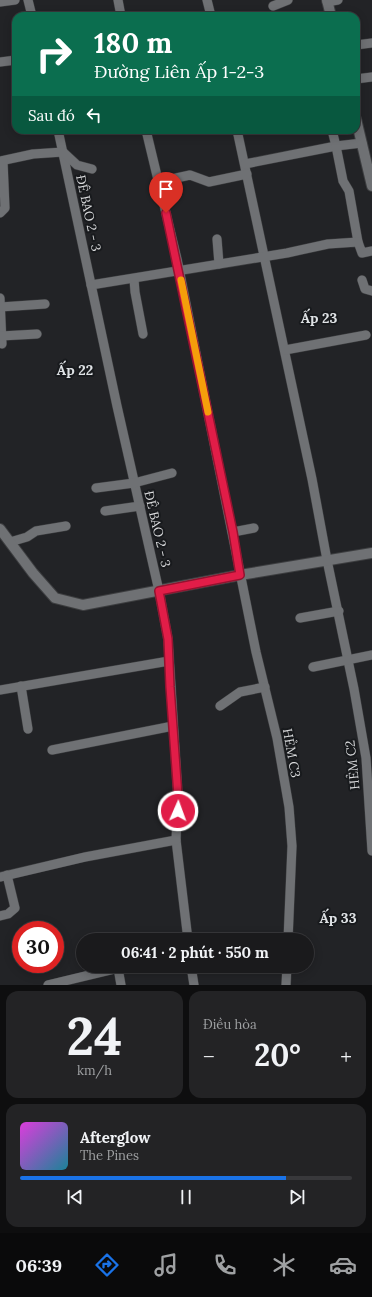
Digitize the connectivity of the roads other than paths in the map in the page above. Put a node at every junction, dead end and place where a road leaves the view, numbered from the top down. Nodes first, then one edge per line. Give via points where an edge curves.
1 (16, 0) edge
2 (28, 0) edge
3 (118, 0) edge
4 (208, 0) edge
5 (288, 0) edge
6 (338, 0) edge
7 (327, 1) edge
8 (0, 2) edge
9 (273, 6) dead end
10 (31, 12) edge
11 (120, 12) edge
12 (210, 12) edge
13 (330, 12) edge
14 (372, 43) edge
15 (360, 44) edge
16 (12, 60) edge
17 (0, 62) edge
18 (372, 77) edge
19 (360, 78) edge
20 (59, 134) edge
21 (147, 134) edge
22 (238, 134) edge
23 (333, 134) edge
24 (360, 134) edge
25 (362, 143) junction
26 (336, 146) junction
27 (63, 152) junction
28 (2, 161) edge
29 (245, 164) junction
30 (92, 169) dead end
31 (247, 174) junction
32 (158, 182) junction
33 (372, 186) edge
34 (0, 213) edge
35 (217, 239) dead end
36 (358, 242) junction
37 (372, 251) edge
38 (265, 256) junction
39 (219, 264) junction
40 (179, 270) junction
41 (134, 279) junction
42 (362, 280) dead end
43 (91, 285) junction
44 (372, 290) edge
45 (0, 298) edge
46 (44, 304) dead end
47 (0, 307) edge
48 (37, 334) dead end
49 (143, 334) dead end
50 (366, 335) dead end
51 (285, 350) junction
52 (172, 473) dead end
53 (134, 483) junction
54 (96, 488) dead end
55 (140, 506) junction
56 (105, 511) dead end
57 (66, 526) dead end
58 (254, 528) dead end
59 (0, 529) edge
60 (233, 532) junction
61 (10, 542) junction
62 (372, 553) edge
63 (327, 560) junction
64 (240, 575) junction
65 (159, 591) junction
66 (339, 611) junction
67 (300, 618) dead end
68 (372, 655) edge
69 (169, 661) junction
70 (349, 661) junction
71 (312, 667) dead end
72 (21, 686) junction
73 (265, 687) junction
74 (0, 690) edge
75 (220, 706) dead end
76 (173, 726) junction
77 (28, 729) dead end
78 (52, 750) dead end
79 (176, 840) junction
80 (372, 851) edge
81 (3, 876) edge
82 (0, 916) edge
83 (187, 933) edge
84 (288, 933) edge
85 (97, 973) edge
86 (119, 973) edge
87 (192, 973) edge
88 (287, 973) edge
89 (48, 985) edge
90 (120, 985) edge
91 (194, 985) edge
92 (286, 985) edge

1 - 8 street
2 - 10 street
3 - 11 street
4 - 12 street
5 - 9 street
6 - 7 street
7 - 13 street
14 - 15 street
16 - 17 street
18 - 19 street
20 - 27 street, ĐÊ BAO 2 - 3
21 - 32 street, HẺM C3
22 - 29 street, HẺM C2
23 - 26 street
24 - 25 street
25 - 26 street
25 - 33 street
26 - 29 street
26 - 36 street via 343,181 349,191
27 - 28 street via 33,154
27 - 30 street via 77,165
27 - 43 street, ĐÊ BAO 2 - 3
28 - 34 street via 5,208
29 - 31 street, HẺM C2
31 - 32 street via 209,182 190,175
31 - 38 street, HẺM C2
32 - 40 street, HẺM C3
35 - 39 street
36 - 37 street via 362,253
36 - 38 street via 328,244
38 - 39 street
38 - 51 street, HẺM C2
39 - 40 street
40 - 41 street
40 - 60 street, HẺM C3
41 - 43 street
41 - 49 street
42 - 44 street via 366,289
43 - 53 street, ĐÊ BAO 2 - 3
45 - 47 street
46 - 47 street
47 - 48 street via 2,340
50 - 51 street
51 - 63 street, HẺM C2
52 - 53 street
53 - 54 street
53 - 55 street, ĐÊ BAO 2 - 3
55 - 56 street
55 - 65 street, ĐÊ BAO 2 - 3
57 - 61 street via 36,531
58 - 60 street
59 - 61 street
60 - 64 street, HẺM C3
61 - 65 street via 56,599 84,604
62 - 63 street
63 - 64 street
63 - 66 street, HẺM C2
64 - 65 street
64 - 73 street, HẺM C3
65 - 69 street, ĐÊ BAO 2 - 3 via 168,639
66 - 67 street
66 - 70 street, HẺM C2
68 - 70 street
69 - 72 street
69 - 76 street, ĐÊ BAO 2 - 3
70 - 71 street
70 - 80 street, HẺM C2 via 366,758
72 - 74 street
72 - 77 street
73 - 75 street via 240,692
73 - 84 street, HẺM C3 via 289,807 292,846
76 - 78 street
76 - 79 street, ĐÊ BAO 2 - 3 via 178,796
79 - 81 street
79 - 83 street, ĐÊ BAO 2 - 3
81 - 82 street via 15,908
85 - 89 street
86 - 90 street
87 - 91 street
88 - 92 street

